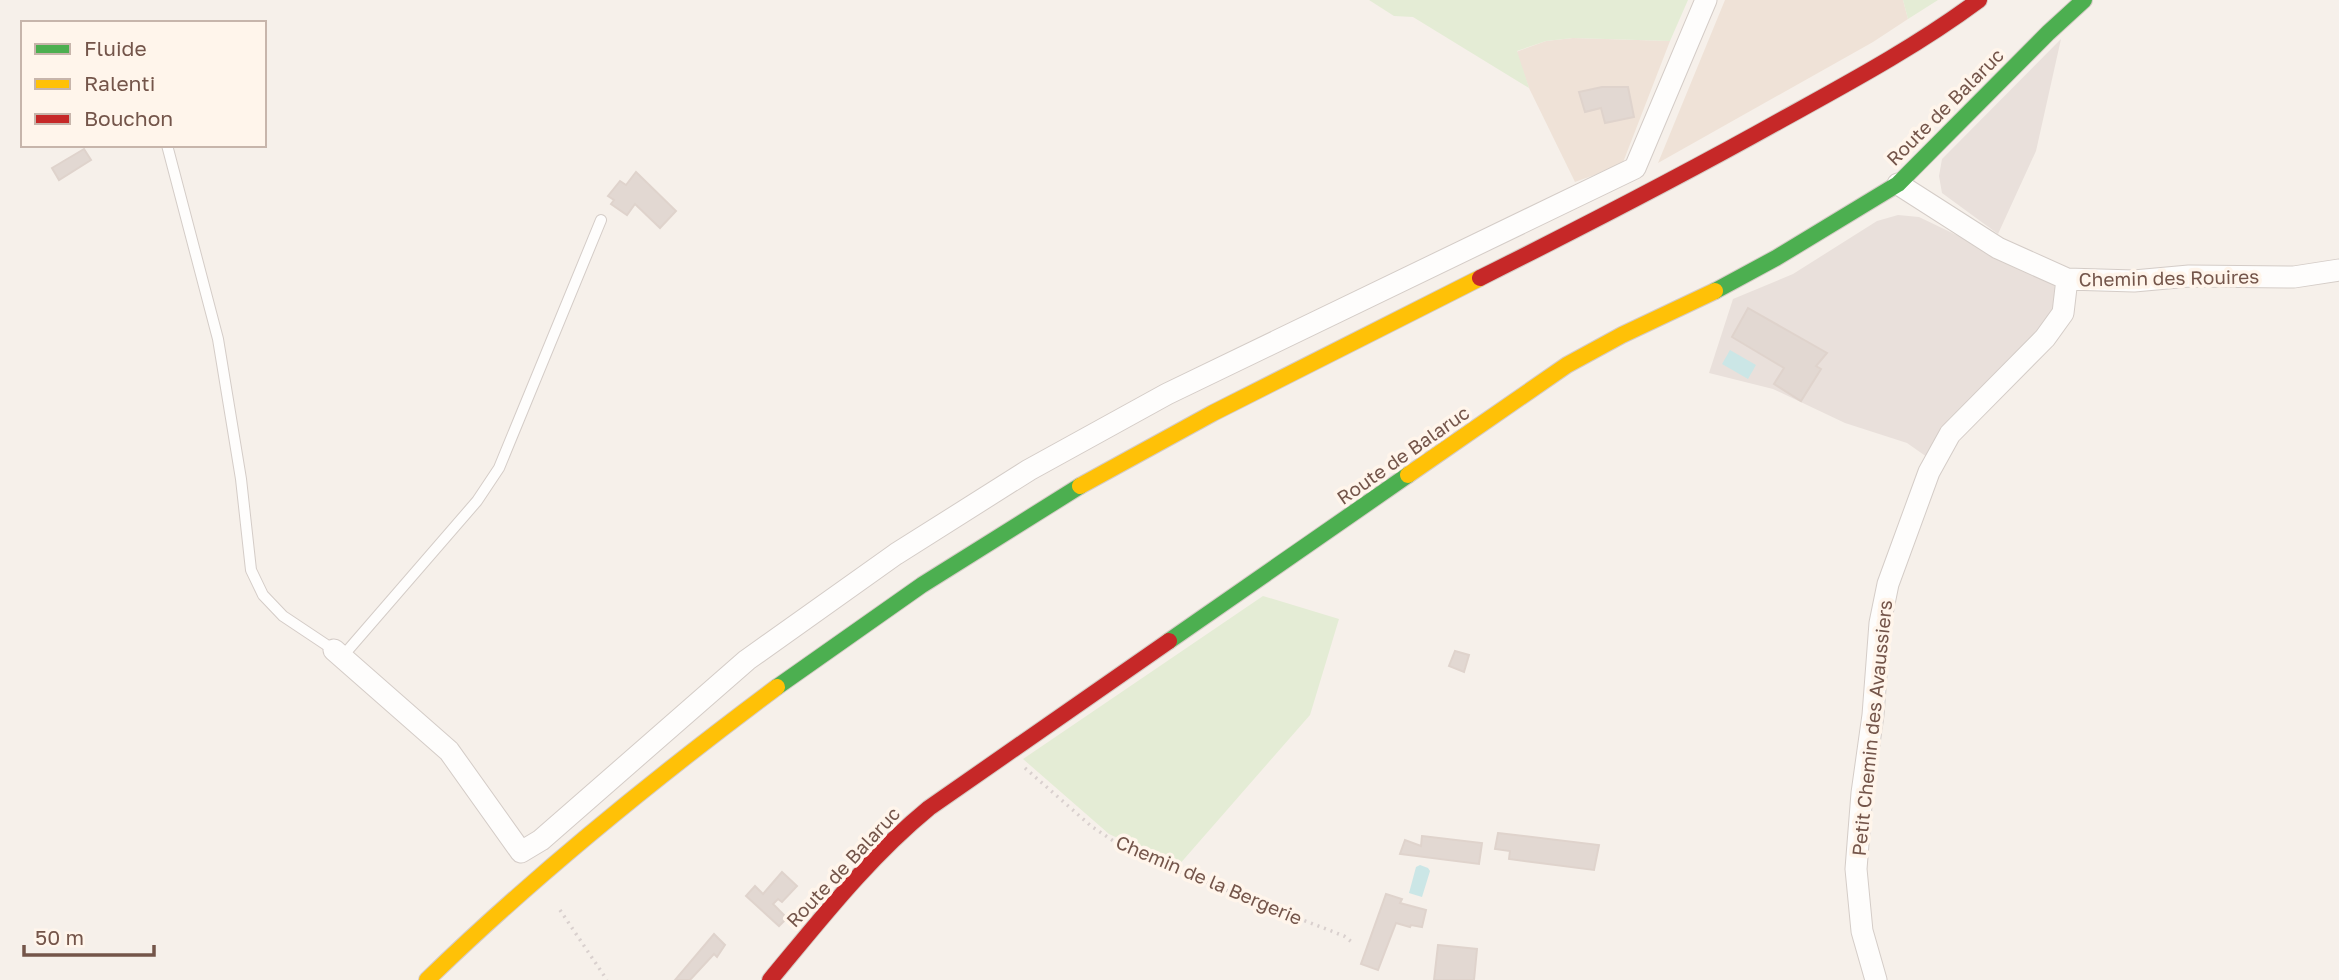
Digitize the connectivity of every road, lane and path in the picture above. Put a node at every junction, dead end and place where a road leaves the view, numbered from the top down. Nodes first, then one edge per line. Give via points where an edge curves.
1 (1706, 0) edge
2 (1979, 0) edge
3 (2084, 0) edge
4 (168, 147) edge
5 (1898, 184) junction
6 (601, 220) dead end
7 (2339, 270) edge
8 (2067, 279) junction
9 (338, 654) junction
10 (1007, 752) junction
11 (560, 910) dead end
12 (1353, 943) dead end
13 (427, 980) edge
14 (607, 980) edge
15 (770, 980) edge
16 (1876, 980) edge

1 - 9 street via 1635,168 1167,394 1029,470 896,554 747,660 541,840 521,852 449,751
2 - 13 main road via 1885,62 1684,175 1161,442 1090,480 949,568 728,722 586,838
3 - 5 main road, Route de Balaruc
4 - 9 lane via 218,339 251,570 263,595 284,616
5 - 8 street, Chemin des Rouires via 1998,248
5 - 10 main road, Route de Balaruc via 1730,284 1567,365
6 - 9 lane via 499,468 477,502
7 - 8 street, Chemin des Rouires via 2294,277
8 - 16 street, Petit Chemin des Avaussiers via 2063,313 2045,338 1950,435 1930,472 1888,584 1861,793 1856,869 1862,931
10 - 12 path, Chemin de la Bergerie via 1091,827 1124,848
10 - 15 main road, Route de Balaruc via 909,823
11 - 14 path

